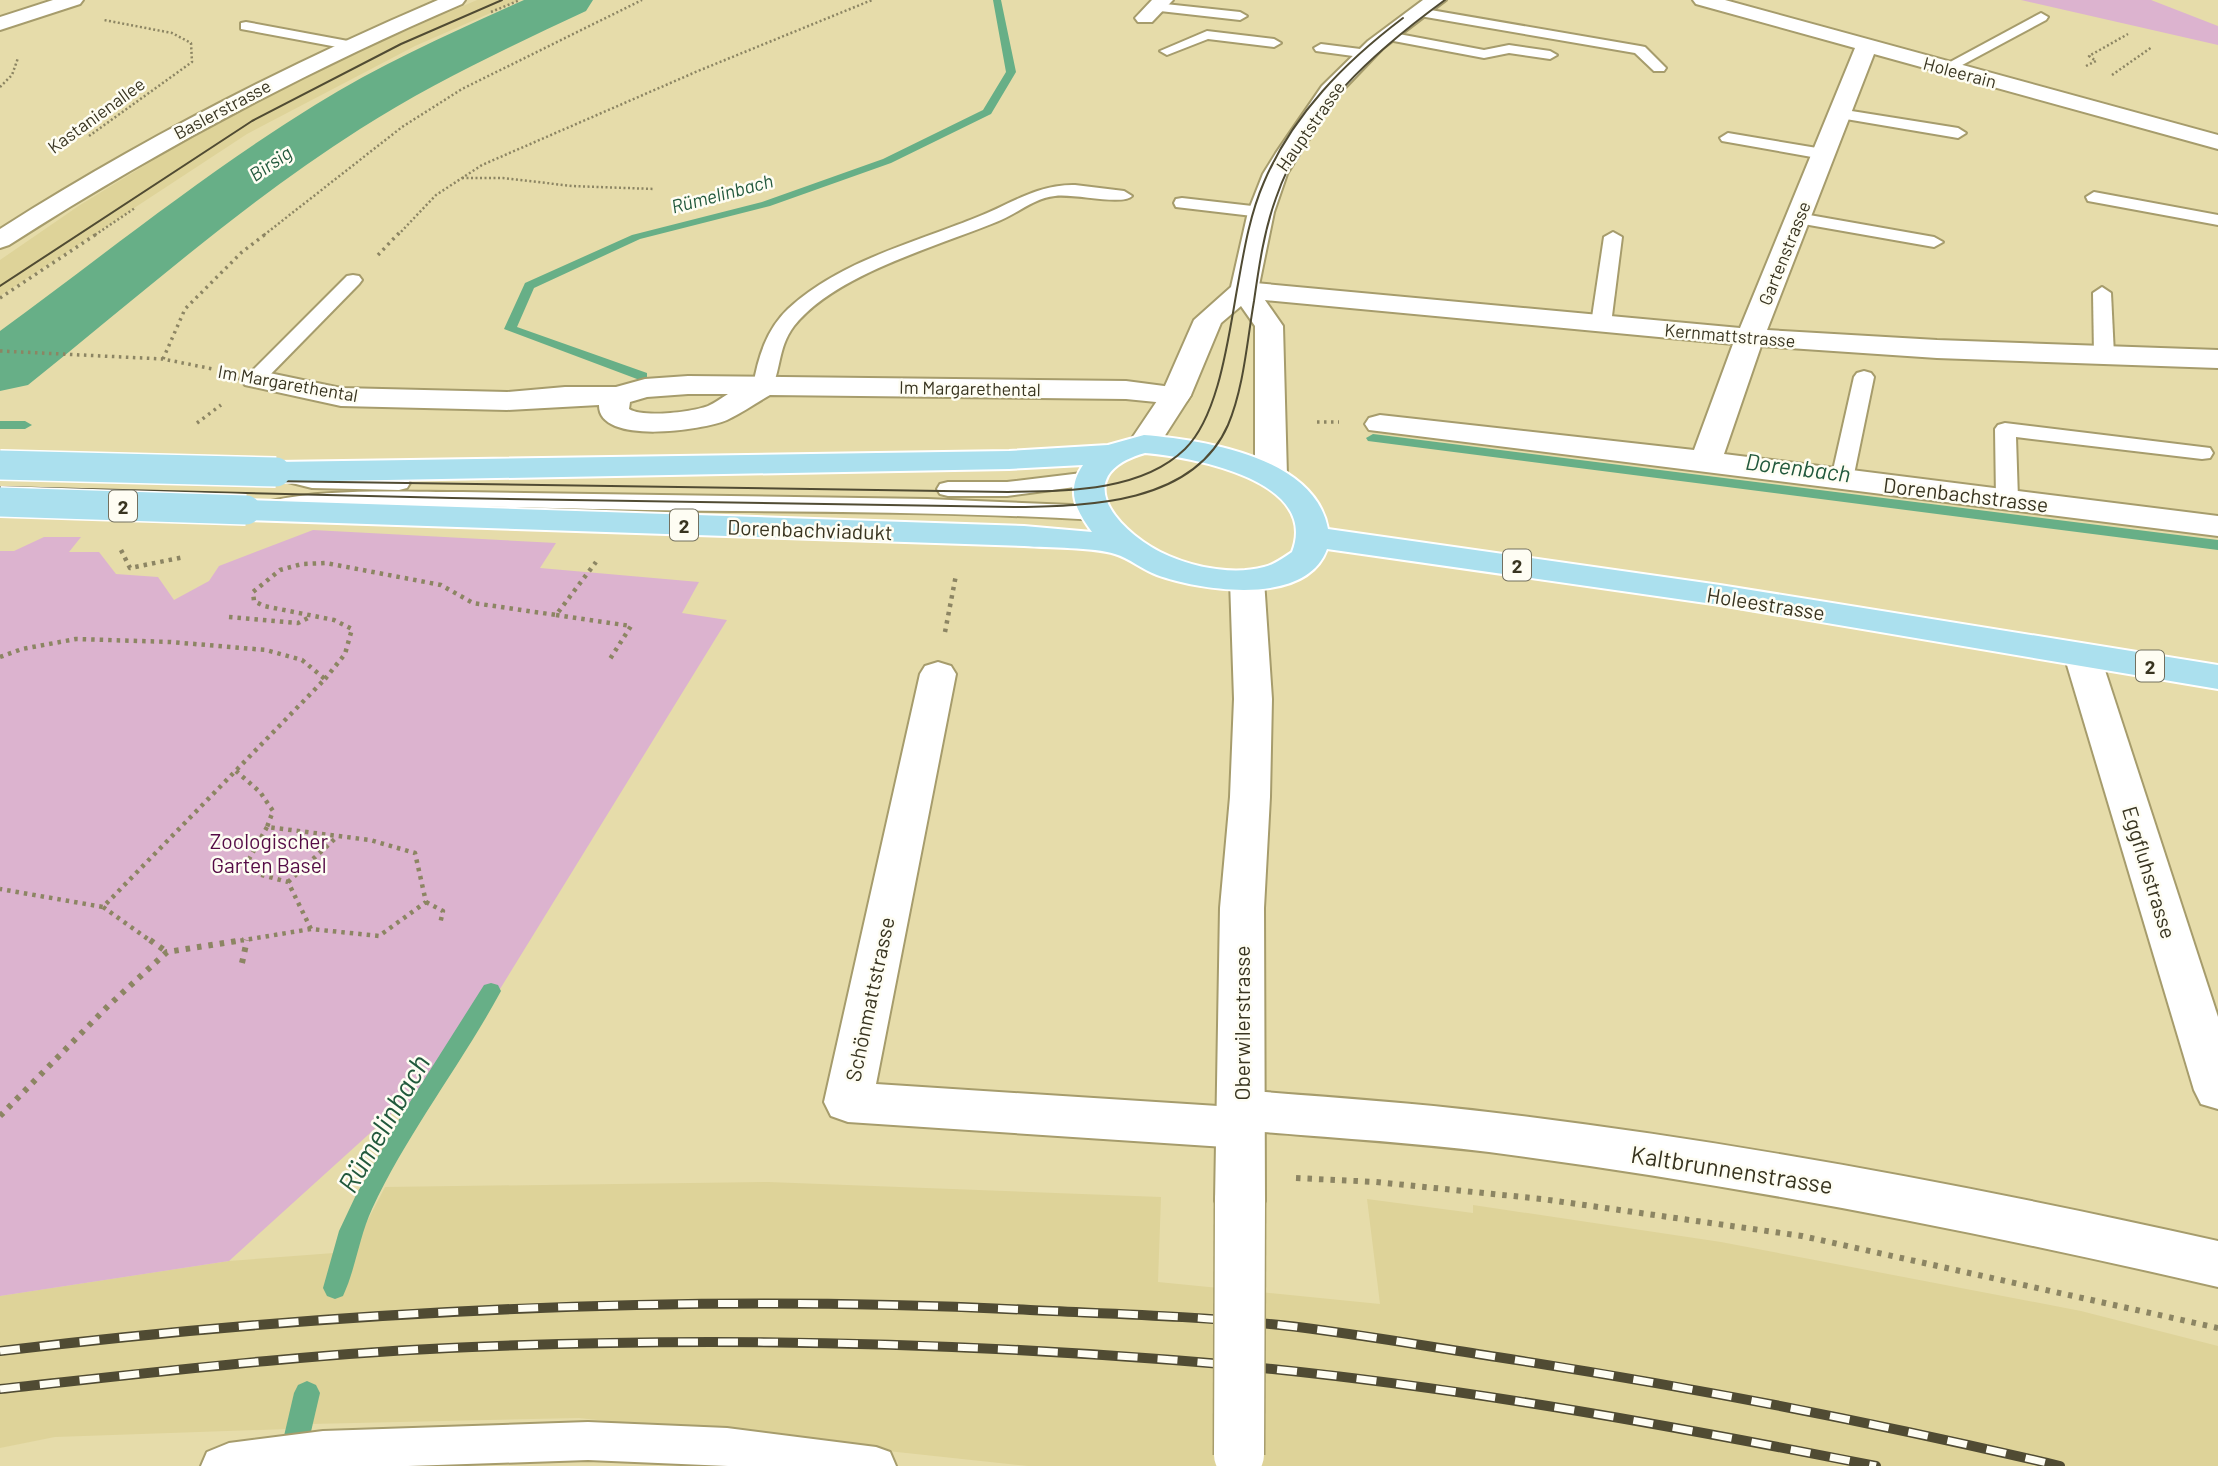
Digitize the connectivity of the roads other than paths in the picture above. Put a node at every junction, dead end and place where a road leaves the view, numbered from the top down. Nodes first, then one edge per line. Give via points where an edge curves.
1 (73, 0) edge
2 (455, 0) edge
3 (1436, 0) edge
4 (1703, 0) edge
5 (1155, 8) edge
6 (1419, 12) junction
7 (1240, 16) dead end
8 (2040, 17) dead end
9 (0, 24) edge
10 (246, 26) dead end
11 (1388, 36) junction
12 (1273, 43) dead end
13 (348, 45) junction
14 (1866, 47) junction
15 (1321, 48) dead end
16 (1167, 51) dead end
17 (1368, 54) junction
18 (1550, 55) dead end
19 (1659, 68) dead end
20 (1946, 68) junction
21 (1839, 114) junction
22 (1958, 133) dead end
23 (1728, 138) dead end
24 (2218, 142) edge
25 (1823, 154) junction
26 (1124, 196) dead end
27 (2094, 197) dead end
28 (1182, 203) dead end
29 (1261, 212) junction
30 (1798, 218) junction
31 (2218, 220) edge
32 (1613, 237) dead end
33 (0, 240) edge
34 (1934, 242) dead end
35 (353, 280) road end
36 (1244, 290) junction
37 (2102, 293) dead end
38 (1601, 324) junction
39 (1750, 337) junction
40 (2104, 355) junction
41 (2218, 359) edge
42 (1864, 377) dead end
43 (255, 379) joint
44 (763, 386) junction
45 (1176, 396) junction
46 (1380, 424) dead end
47 (1144, 444) junction
48 (2202, 453) dead end
49 (1112, 454) junction
50 (1706, 461) junction
51 (0, 464) edge
52 (276, 472) junction
53 (1271, 476) junction
54 (1090, 479) junction
55 (1842, 479) junction
56 (2007, 499) junction
57 (0, 502) edge
58 (246, 510) junction
59 (1096, 513) junction
60 (2218, 526) edge
61 (1314, 537) junction
62 (1121, 544) junction
63 (1247, 580) junction
64 (2082, 655) junction
65 (938, 674) road end
66 (2218, 677) edge
67 (2218, 1090) edge
68 (1240, 1119) junction
69 (2218, 1264) edge
70 (1239, 1461) edge
71 (221, 1466) edge
72 (876, 1466) edge

1 - 9 street
2 - 13 street, Baslerstrasse
3 - 6 street, Hauptstrasse
4 - 14 street, Holeerain
5 - 7 lane
6 - 11 street, Hauptstrasse
6 - 19 lane via 1640,50
8 - 20 lane
10 - 13 lane
11 - 17 street, Hauptstrasse
11 - 18 lane via 1484,54 1508,49
12 - 16 lane via 1207,35
13 - 33 street, Baslerstrasse via 168,137
14 - 20 street, Holeerain
14 - 21 street, Gartenstrasse
15 - 17 lane
17 - 29 street, Hauptstrasse via 1330,91 1288,153
20 - 24 street, Holeerain
21 - 22 lane
21 - 25 street, Gartenstrasse
23 - 25 lane
25 - 30 street, Gartenstrasse
26 - 44 lane via 1060,190 1037,194 999,215 835,285 794,314 768,352
27 - 31 lane
28 - 29 lane
29 - 36 street, Hauptstrasse
30 - 34 lane
30 - 39 street, Gartenstrasse
32 - 38 lane
35 - 43 lane
36 - 38 street, Kernmattstrasse
36 - 45 street via 1208,320
36 - 53 street via 1269,326
37 - 40 lane
38 - 39 street, Kernmattstrasse
39 - 40 street, Kernmattstrasse
39 - 50 street, Gartenstrasse
40 - 41 street, Kernmattstrasse
42 - 55 lane
43 - 44 street, Im Margarethental via 341,397 507,401 618,396 614,412 620,417 656,423 715,414
44 - 45 street, Im Margarethental via 1126,390
45 - 47 street
46 - 50 street, Dorenbachstrasse
47 - 49 main road
47 - 53 main road via 1211,454
48 - 56 lane via 2005,429
49 - 52 main road, 2 via 1009,460
49 - 54 main road
50 - 55 street, Dorenbachstrasse
51 - 52 main road, 2, bridge
52 - 54 lane via 325,481 960,489 1007,489
53 - 61 main road via 1300,499
54 - 59 main road via 1090,504
55 - 56 street, Dorenbachstrasse
56 - 60 street, Dorenbachstrasse
57 - 58 main road, 2, bridge
58 - 59 lane via 330,500 448,500
58 - 62 main road, Dorenbachviadukt / 2 via 1024,536
59 - 62 main road
61 - 63 main road via 1307,558 1278,574
61 - 64 main road, Holeestrasse / 2 via 1720,595
62 - 63 main road via 1181,571
63 - 68 street, Oberwilerstrasse via 1253,699 1242,908
64 - 66 main road, Holeestrasse / 2
64 - 67 street, Eggfluhstrasse
65 - 68 street, Schönmattstrasse via 848,1102
68 - 69 street, Kaltbrunnenstrasse via 1487,1132 1767,1172 2071,1229
68 - 70 street, Oberwilerstrasse, bridge
71 - 72 lane via 323,1450 588,1441 727,1447

